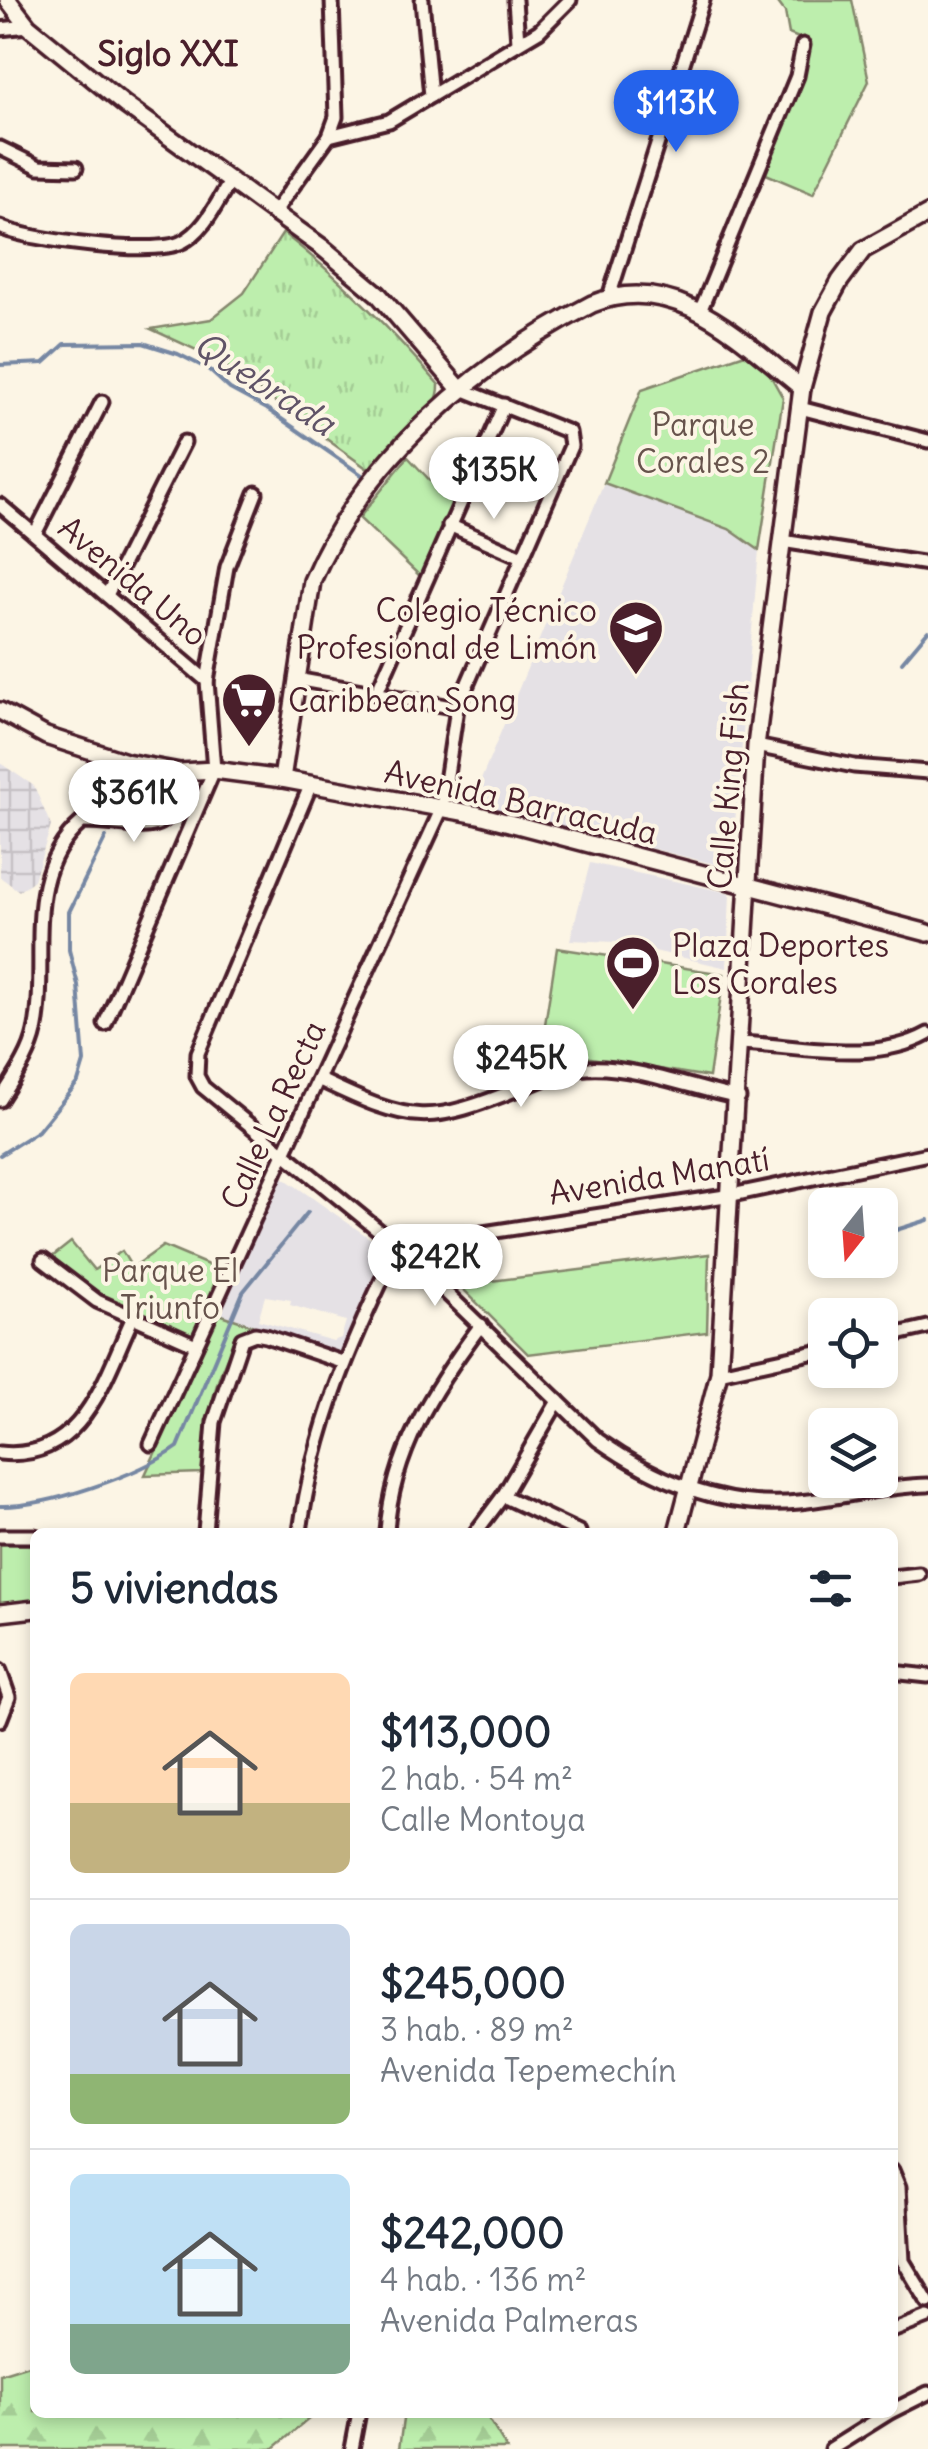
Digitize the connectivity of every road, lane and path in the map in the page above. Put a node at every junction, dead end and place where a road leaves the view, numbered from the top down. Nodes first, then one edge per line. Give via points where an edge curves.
1 (332, 0) edge
2 (422, 0) edge
3 (515, 0) edge
4 (570, 0) edge
5 (703, 0) edge
6 (14, 3) edge
7 (28, 26) junction
8 (0, 28) edge
9 (518, 42) junction
10 (803, 44) dead end
11 (432, 96) junction
12 (329, 136) junction
13 (0, 148) edge
14 (76, 168) dead end
15 (230, 182) junction
16 (273, 214) junction
17 (928, 214) edge
18 (0, 227) edge
19 (610, 297) junction
20 (701, 309) junction
21 (459, 388) junction
22 (802, 388) junction
23 (102, 402) dead end
24 (504, 405) junction
25 (800, 408) junction
26 (928, 440) edge
27 (184, 442) dead end
28 (256, 493) dead end
29 (0, 505) edge
30 (448, 525) junction
31 (35, 534) junction
32 (782, 541) junction
33 (522, 558) junction
34 (928, 564) edge
35 (107, 595) junction
36 (296, 678) junction
37 (207, 681) junction
38 (377, 692) junction
39 (457, 708) junction
40 (0, 711) edge
41 (756, 746) junction
42 (214, 770) junction
43 (180, 772) junction
44 (928, 772) edge
45 (282, 779) junction
46 (312, 784) junction
47 (442, 808) junction
48 (746, 884) junction
49 (928, 933) edge
50 (105, 1024) dead end
51 (928, 1034) edge
52 (741, 1042) junction
53 (320, 1080) junction
54 (738, 1098) junction
55 (0, 1100) edge
56 (928, 1154) edge
57 (285, 1158) junction
58 (732, 1195) junction
59 (398, 1246) junction
60 (43, 1260) dead end
61 (133, 1317) junction
62 (480, 1325) junction
63 (928, 1327) edge
64 (898, 1334) edge
65 (196, 1345) junction
66 (808, 1354) edge
67 (342, 1362) junction
68 (719, 1373) junction
69 (558, 1401) junction
70 (152, 1444) dead end
71 (0, 1453) edge
72 (928, 1485) edge
73 (690, 1491) junction
74 (504, 1496) junction
75 (205, 1528) edge
76 (301, 1528) edge
77 (386, 1528) edge
78 (479, 1528) edge
79 (571, 1528) edge
80 (678, 1528) edge
81 (0, 1536) edge
82 (30, 1536) edge
83 (918, 1574) dead end
84 (898, 1576) edge
85 (30, 1611) edge
86 (0, 1614) edge
87 (0, 1670) edge
88 (898, 1673) edge
89 (928, 1676) edge
90 (0, 1720) edge
91 (898, 2186) edge
92 (928, 2302) edge
93 (928, 2317) edge
94 (898, 2330) edge
95 (928, 2393) edge
96 (898, 2409) edge
97 (358, 2418) edge
98 (882, 2418) edge
99 (352, 2449) edge
100 (831, 2449) edge

1 - 12 street via 338,84
2 - 11 street
3 - 9 street
4 - 9 street
5 - 19 street
6 - 7 street
7 - 8 street
7 - 15 street
9 - 11 street
10 - 20 street via 797,76
11 - 12 street via 389,121
12 - 16 street
13 - 14 street via 39,167
15 - 16 street
15 - 18 street via 198,230 164,248 34,239
16 - 21 street via 378,294
17 - 22 street, Calle King Fish via 863,250 840,281 823,312
19 - 20 street via 652,296
19 - 21 street via 572,314
20 - 22 street
21 - 24 street
21 - 36 street via 381,473 323,555 312,581
22 - 25 street, Calle King Fish
23 - 31 street
24 - 30 street
24 - 33 street, Calle La Recta via 572,439
25 - 26 street
25 - 32 street, Calle King Fish
27 - 35 street
28 - 37 street via 227,568
29 - 31 street, Avenida Uno
30 - 33 street
30 - 38 street
31 - 35 street, Avenida Uno
32 - 34 street
32 - 41 street, Calle King Fish
33 - 39 street, Calle La Recta
35 - 37 street, Avenida Uno
36 - 38 street
36 - 45 street
37 - 42 street, Avenida Uno
38 - 39 street
39 - 47 street, Calle La Recta
40 - 43 street, Avenida Barracuda via 46,736
41 - 44 street via 854,766
41 - 48 street, Calle King Fish
42 - 43 street, Avenida Barracuda
42 - 45 street, Avenida Barracuda
42 - 50 street
43 - 55 street via 167,820 151,826 82,822 61,839 40,902 34,1037
45 - 46 street, Avenida Barracuda
46 - 47 street, Avenida Barracuda
46 - 57 street via 198,1052 203,1088
47 - 48 street, Avenida Barracuda
47 - 53 street, Calle La Recta
48 - 49 street, Avenida Barracuda
48 - 52 street, Calle King Fish
51 - 52 street via 907,1046 876,1050
52 - 54 street, Calle King Fish
53 - 54 street via 366,1102 435,1117 555,1072 592,1067
53 - 57 street, Calle La Recta
54 - 58 street, Calle King Fish
56 - 58 street, Avenida Manatí
57 - 59 street
57 - 65 street, Calle La Recta
58 - 59 street, Avenida Manatí
58 - 68 street, Calle King Fish
59 - 62 street
59 - 67 street
60 - 61 street via 87,1295
61 - 65 street
61 - 71 street via 82,1421 30,1456
62 - 69 street
62 - 77 street via 436,1386 412,1434
63 - 64 street
65 - 70 street, Calle La Recta
66 - 68 street
67 - 75 street via 266,1336 242,1338 214,1422
67 - 76 street
68 - 73 street, Calle King Fish
69 - 73 street via 634,1465
69 - 74 street
72 - 73 street via 796,1502
73 - 80 street, Calle King Fish
74 - 78 street
74 - 79 street
81 - 82 street
83 - 84 street
85 - 86 street
87 - 90 street via 9,1697
88 - 89 street
91 - 92 street via 903,2262
93 - 94 street
95 - 96 street
97 - 99 street
98 - 100 street

